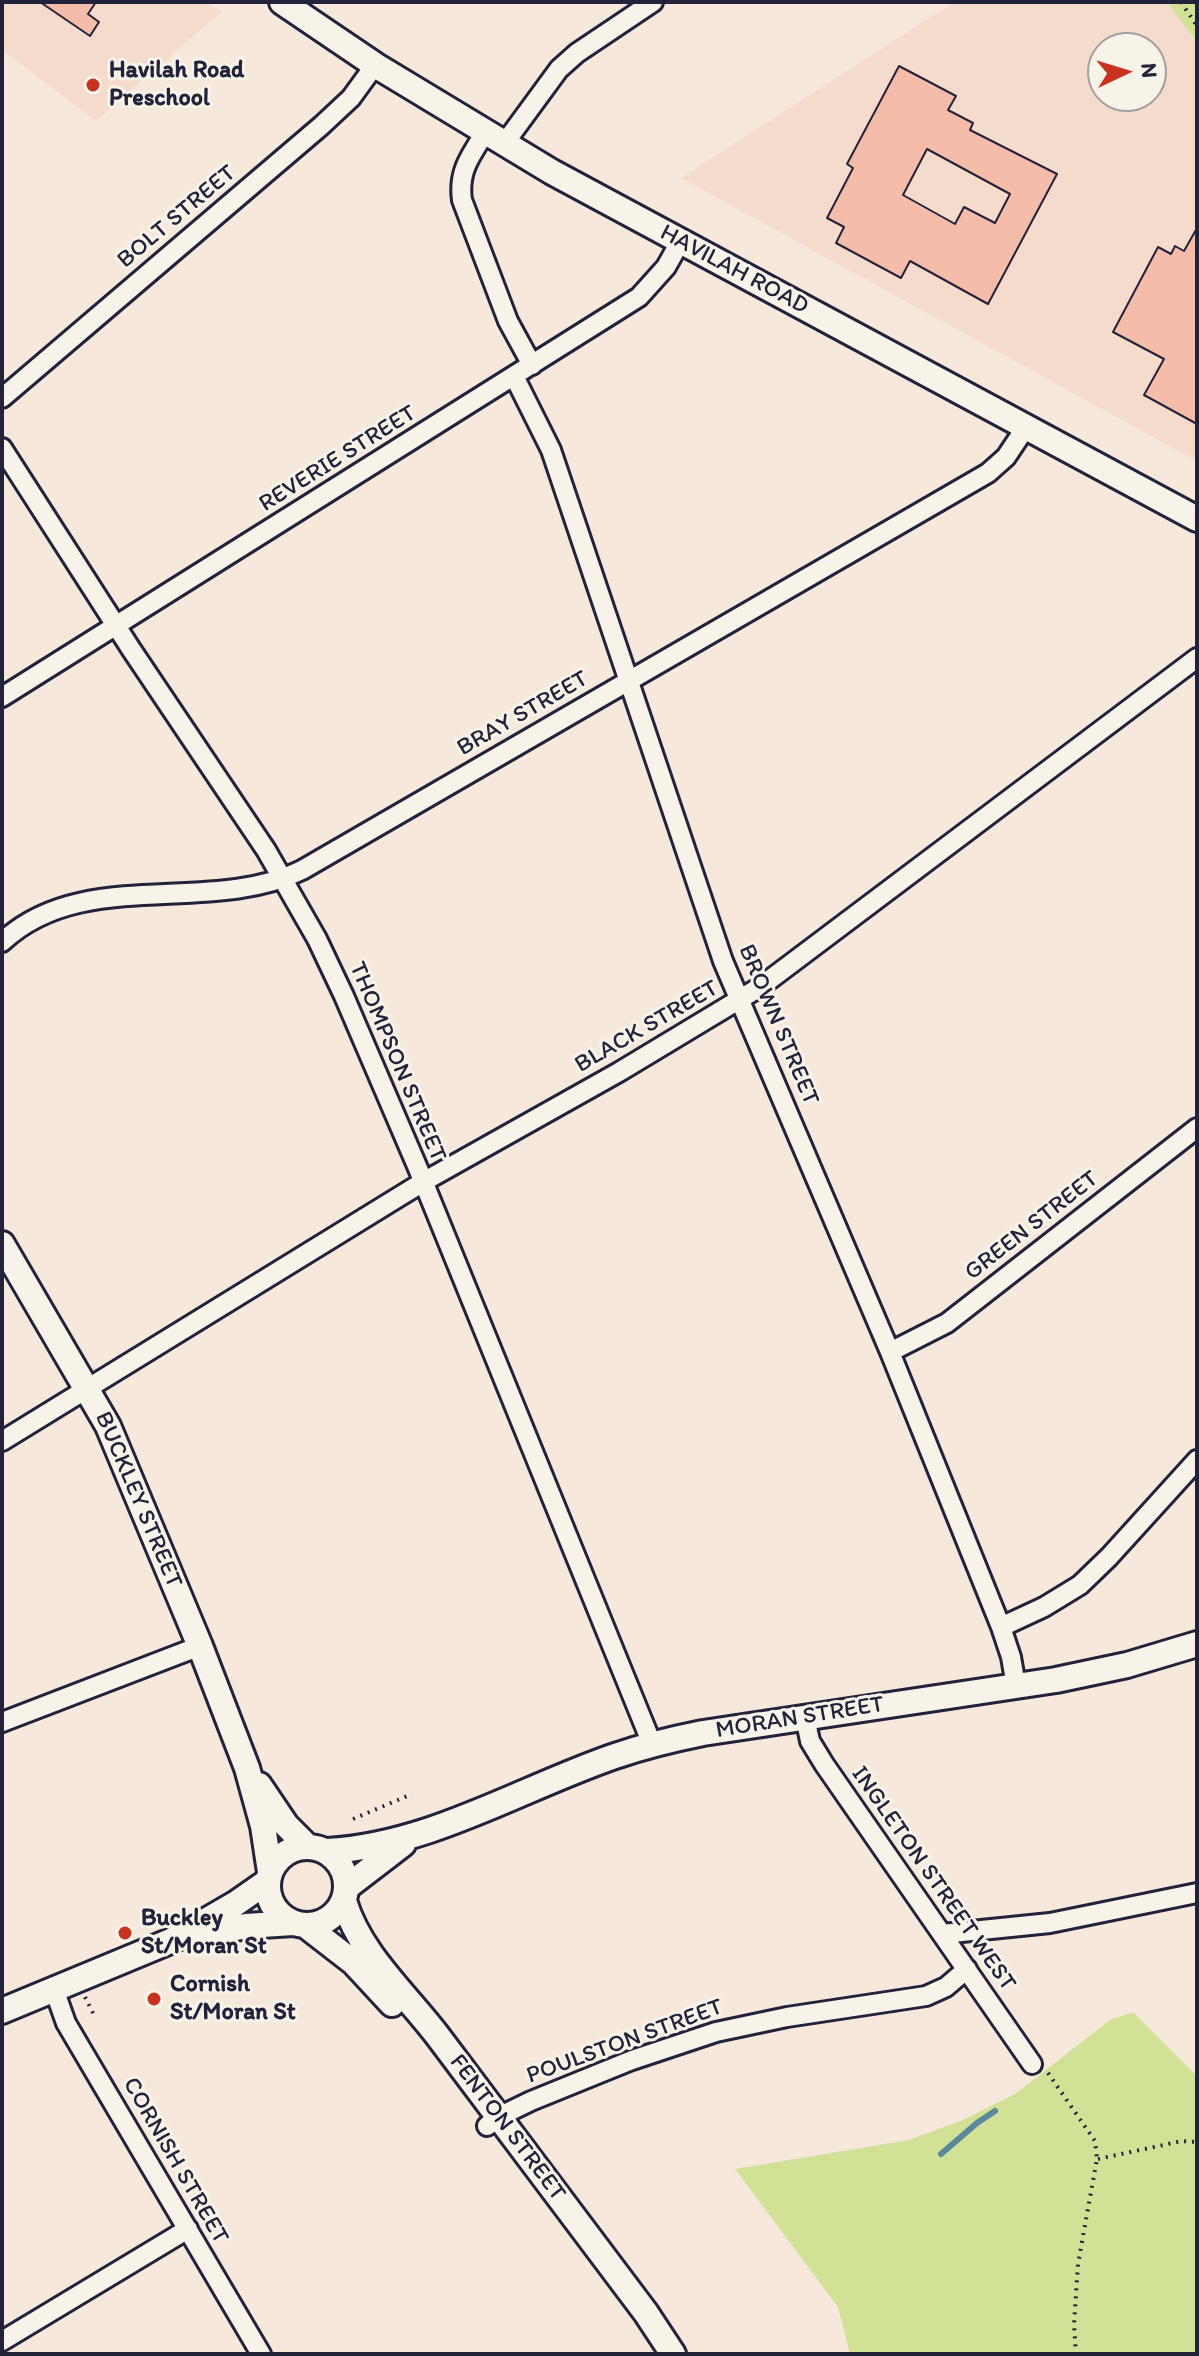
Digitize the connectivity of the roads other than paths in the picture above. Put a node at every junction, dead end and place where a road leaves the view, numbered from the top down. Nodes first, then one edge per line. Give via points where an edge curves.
1 (282, 2) edge
2 (653, 2) edge
3 (375, 65) junction
4 (495, 139) junction
5 (680, 242) junction
6 (532, 365) junction
7 (514, 376) junction
8 (2, 398) edge
9 (1026, 427) junction
10 (2, 448) edge
11 (1197, 519) edge
12 (116, 626) junction
13 (1197, 658) edge
14 (628, 681) junction
15 (2, 697) edge
16 (284, 879) junction
17 (2, 942) edge
18 (739, 1000) junction
19 (1197, 1128) edge
20 (423, 1182) junction
21 (2, 1244) edge
22 (890, 1352) junction
23 (88, 1389) junction
24 (2, 1441) edge
25 (1197, 1460) edge
26 (1001, 1627) junction
27 (1197, 1644) edge
28 (200, 1646) junction
29 (1016, 1686) junction
30 (805, 1717) junction
31 (2, 1722) edge
32 (652, 1744) junction
33 (247, 1768) junction
34 (416, 1836) junction
35 (317, 1848) junction
36 (269, 1876) junction
37 (1197, 1893) edge
38 (345, 1894) junction
39 (299, 1924) junction
40 (942, 1934) junction
41 (173, 1940) junction
42 (967, 1969) junction
43 (54, 1989) junction
44 (2, 2011) edge
45 (1032, 2064) road end
46 (492, 2122) junction
47 (188, 2229) junction
48 (2, 2341) edge
49 (261, 2354) edge
50 (655, 2354) edge
51 (673, 2354) edge

1 - 3 street, HAVILAH ROAD
2 - 4 street via 577,53
3 - 4 street, HAVILAH ROAD
3 - 8 street, BOLT STREET via 337,112
4 - 5 street, HAVILAH ROAD
4 - 6 street via 463,169 460,188 508,321
5 - 6 street, REVERIE STREET via 639,297
5 - 9 street, HAVILAH ROAD
6 - 7 street, REVERIE STREET
7 - 12 street, REVERIE STREET
7 - 14 street, BROWN STREET via 551,450
9 - 11 street, HAVILAH ROAD
9 - 14 street, BRAY STREET via 988,473
10 - 12 street, THOMPSON STREET
12 - 15 street, REVERIE STREET
12 - 16 street, THOMPSON STREET
13 - 18 street, BLACK STREET
14 - 16 street, BRAY STREET
14 - 18 street, BROWN STREET
16 - 17 street, BRAY STREET via 73,905 42,914
16 - 20 street, THOMPSON STREET via 344,996
18 - 20 street, BLACK STREET
18 - 22 street, BROWN STREET
19 - 22 street, GREEN STREET via 947,1323
20 - 23 street, BLACK STREET
20 - 32 street, THOMPSON STREET
21 - 23 street, BUCKLEY STREET
22 - 26 street, BROWN STREET
23 - 24 street, BLACK STREET
23 - 28 street, BUCKLEY STREET
25 - 26 street via 1080,1585
26 - 29 street, BROWN STREET
27 - 29 street, MORAN STREET via 1127,1665
28 - 31 street
28 - 33 street, BUCKLEY STREET
29 - 30 street, MORAN STREET
30 - 32 street, MORAN STREET
30 - 40 street, INGLETON STREET WEST via 810,1741 824,1764
32 - 34 street, MORAN STREET
33 - 35 street, BUCKLEY STREET via 276,1813
33 - 36 street, BUCKLEY STREET via 263,1826
34 - 35 street, MORAN STREET via 351,1849
34 - 38 street, MORAN STREET via 387,1854
35 - 36 street via 284,1853
35 - 38 street via 342,1866
36 - 39 street via 273,1906
36 - 41 street via 235,1904
37 - 40 street via 1050,1923
38 - 39 street via 328,1919
38 - 46 street, FENTON STREET via 356,1932 422,2016
39 - 41 street via 246,1926
39 - 46 street, FENTON STREET via 354,1963
40 - 42 street, INGLETON STREET WEST
41 - 43 street
42 - 45 street, INGLETON STREET WEST
42 - 46 street, POULSTON STREET via 926,1996 775,2019 675,2044 531,2101
43 - 44 street
43 - 47 street, CORNISH STREET via 66,2023
46 - 50 street, FENTON STREET
46 - 51 street, FENTON STREET
47 - 48 street
47 - 49 street, CORNISH STREET

